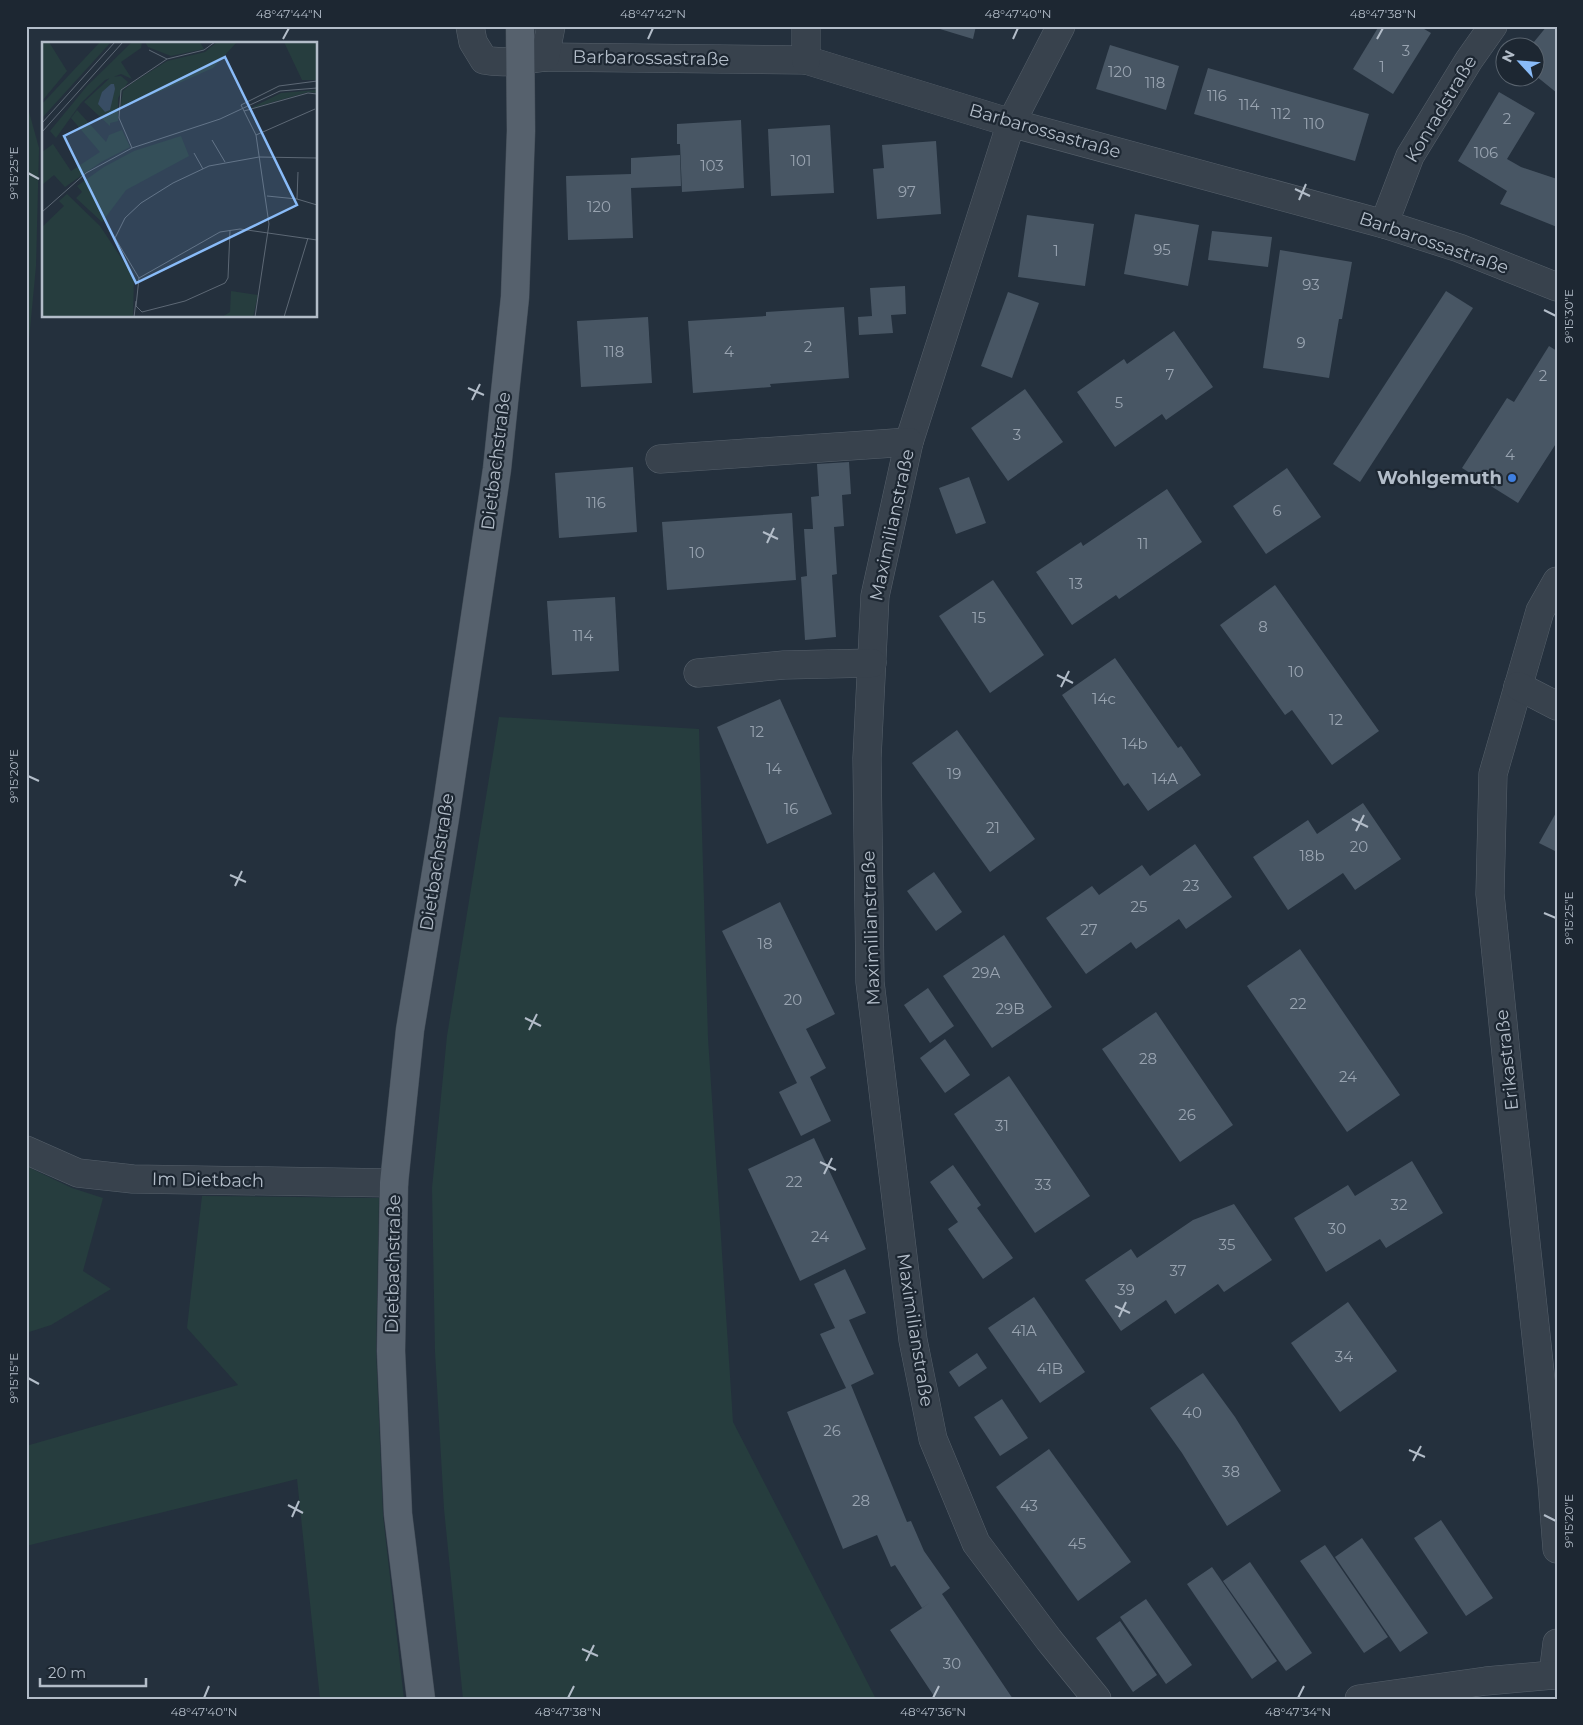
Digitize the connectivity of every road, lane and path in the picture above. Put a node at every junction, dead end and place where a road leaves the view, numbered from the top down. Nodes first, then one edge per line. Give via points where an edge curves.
1 (470, 26) edge
2 (520, 26) edge
3 (551, 26) edge
4 (806, 26) edge
5 (1061, 26) edge
6 (1493, 26) edge
7 (533, 59) junction
8 (806, 60) junction
9 (1011, 123) junction
10 (1384, 224) junction
11 (1557, 286) edge
12 (909, 442) junction
13 (660, 459) dead end
14 (1557, 581) edge
15 (872, 662) junction
16 (698, 673) dead end
17 (1518, 686) junction
18 (1557, 706) edge
19 (26, 1150) edge
20 (394, 1183) junction
21 (1557, 1549) edge
22 (1557, 1643) edge
23 (1555, 1676) edge
24 (421, 1699) edge
25 (1097, 1699) edge
26 (1359, 1699) edge

1 - 7 street, Barbarossastraße via 473,42 484,60
2 - 7 main road, Dietbachstraße
3 - 7 street
4 - 8 street
5 - 9 street, Maximilianstraße
6 - 10 street, Konradstraße via 1410,156
7 - 8 street, Barbarossastraße
7 - 20 main road, Dietbachstraße via 521,131 515,297 497,469 410,1030
8 - 9 street, Barbarossastraße
9 - 10 street, Barbarossastraße
9 - 12 street, Maximilianstraße
10 - 11 street, Barbarossastraße via 1459,248
12 - 13 street
12 - 15 street, Maximilianstraße via 875,596
14 - 17 street, Erikastraße via 1540,611
15 - 16 street via 784,665
15 - 25 street, Maximilianstraße via 866,758 870,982 913,1340 933,1439 976,1543
17 - 18 street
17 - 21 street, Erikastraße via 1493,774 1490,894
19 - 20 street, Im Dietbach via 78,1173 133,1178
20 - 24 main road, Dietbachstraße via 392,1351 398,1514
22 - 23 street
23 - 26 street via 1486,1681

